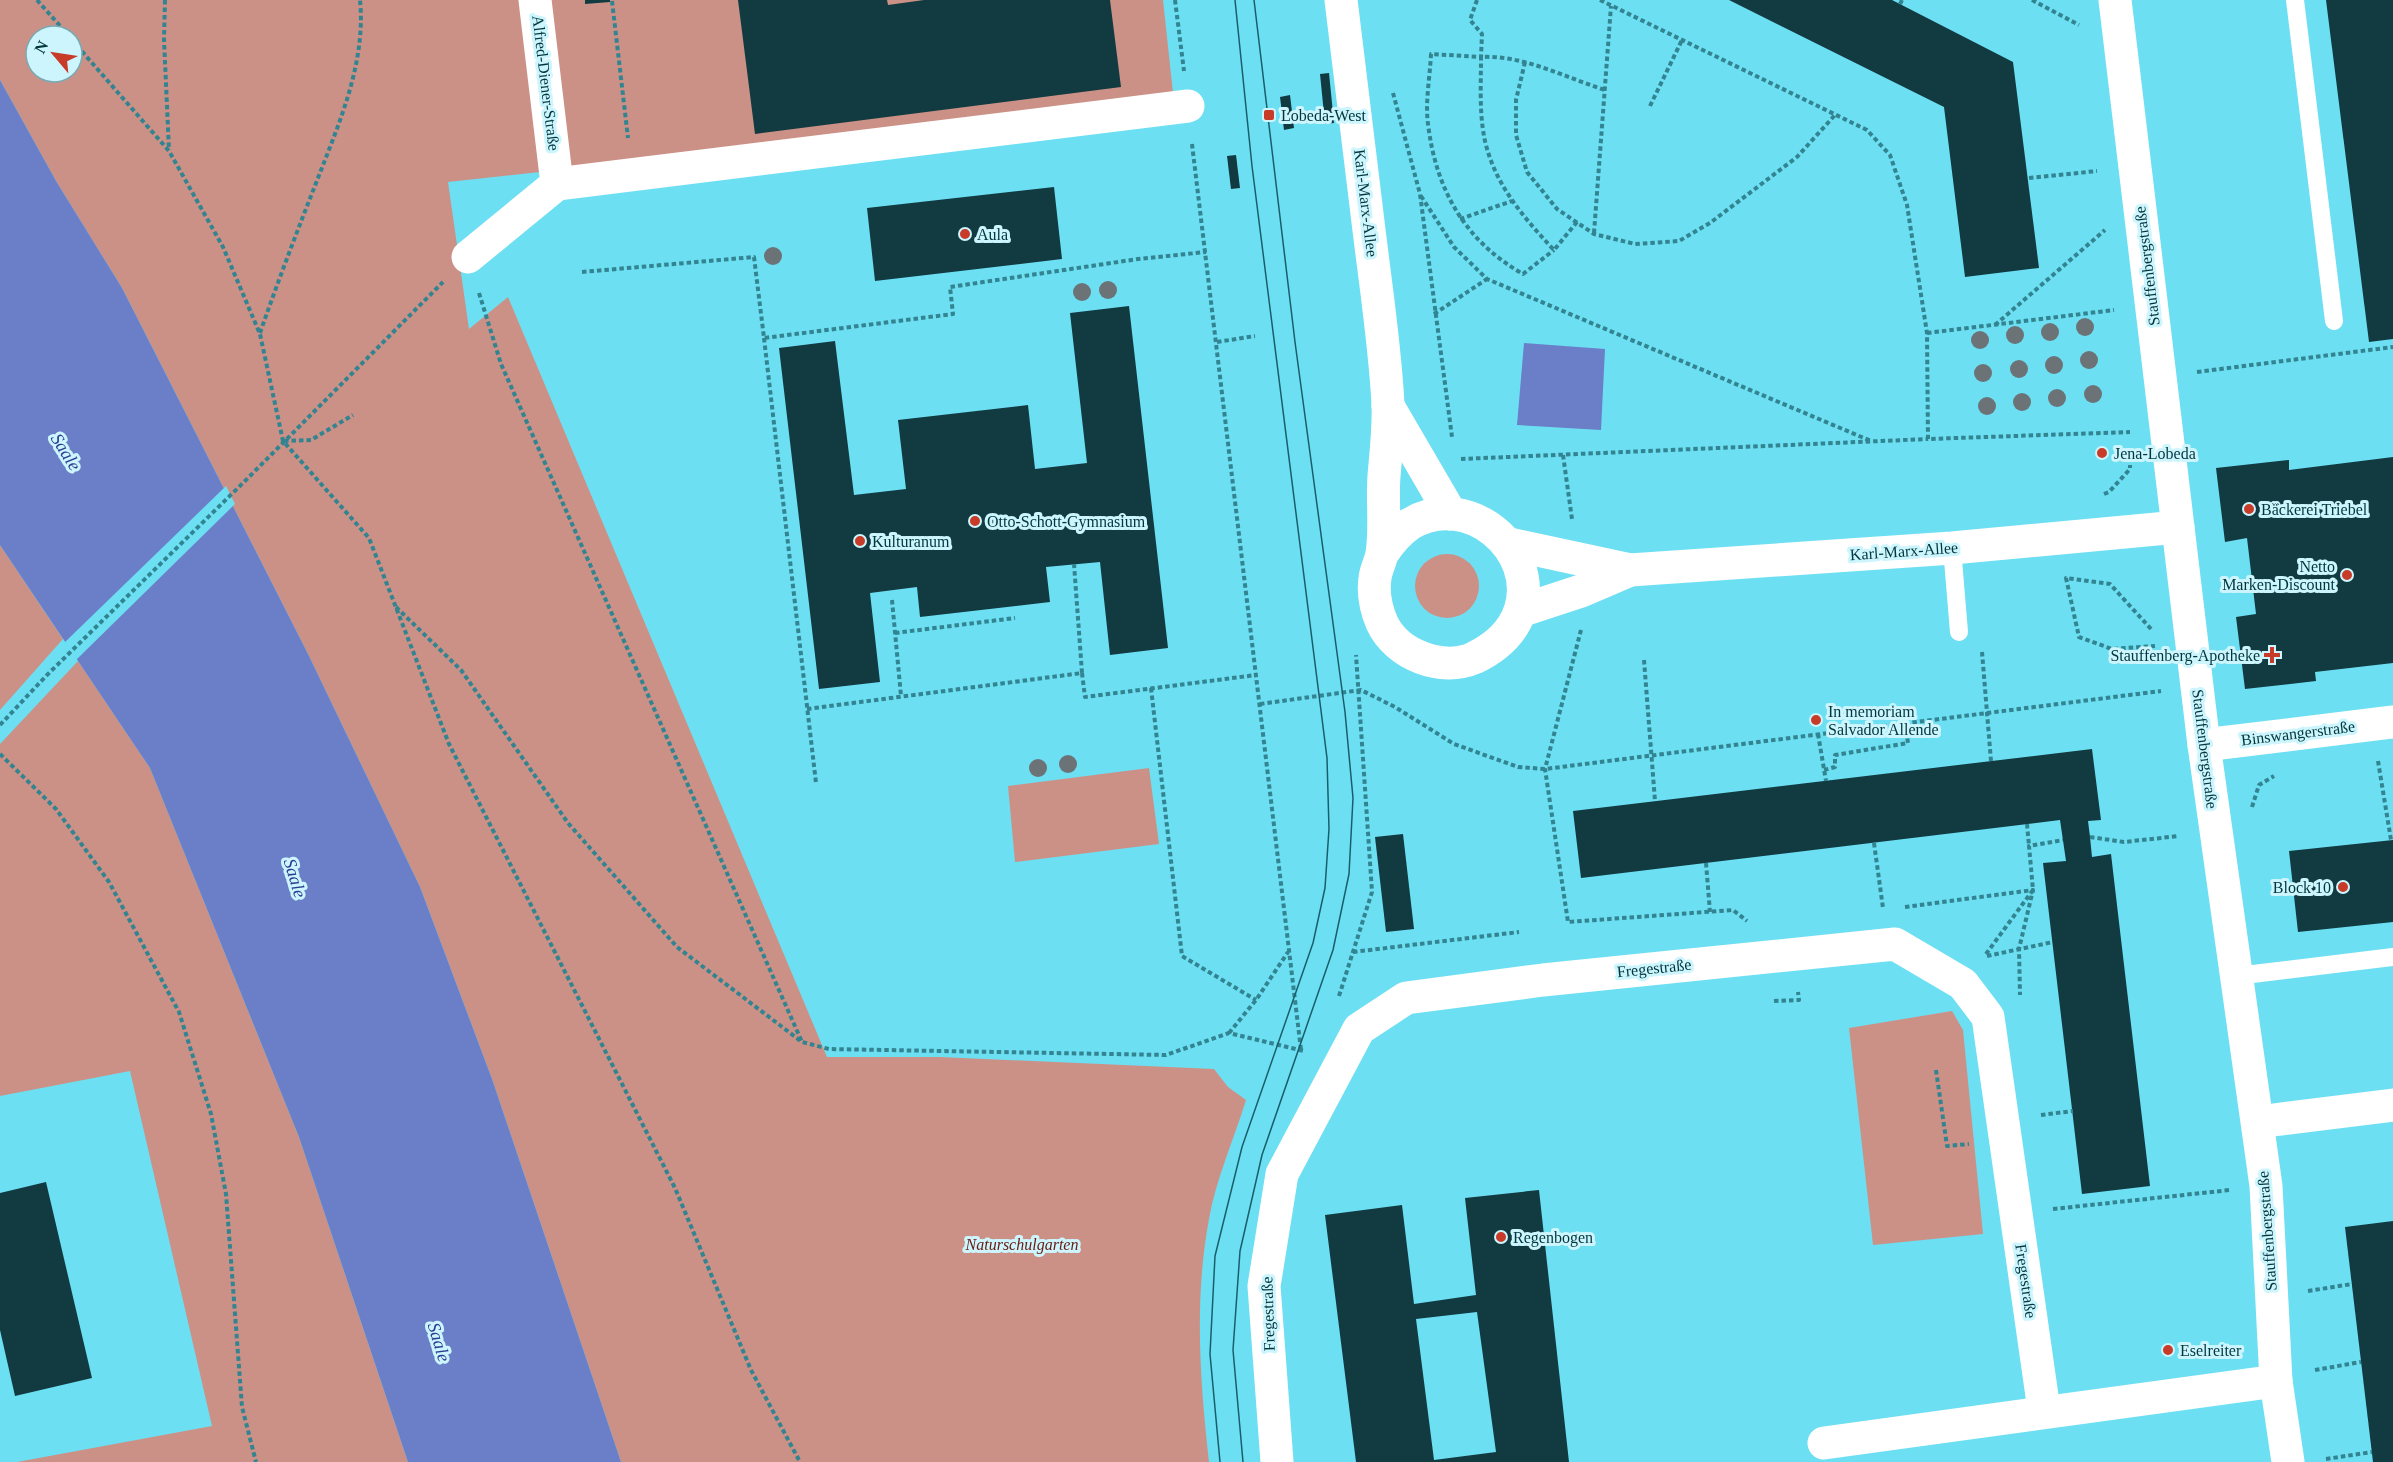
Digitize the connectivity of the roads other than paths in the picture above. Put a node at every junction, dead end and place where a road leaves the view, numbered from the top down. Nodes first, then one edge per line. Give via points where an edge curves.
1 (535, 0) edge
2 (1341, 0) edge
3 (2115, 0) edge
4 (2295, 0) edge
5 (1188, 106) road end
6 (557, 175) junction
7 (468, 257) road end
8 (2334, 321) dead end
9 (1388, 406) junction
10 (1451, 514) junction
11 (2178, 527) junction
12 (1509, 544) junction
13 (1952, 548) junction
14 (1382, 554) junction
15 (1630, 570) junction
16 (1520, 611) junction
17 (1959, 632) dead end
18 (2393, 722) edge
19 (2204, 745) junction
20 (2393, 957) edge
21 (2236, 976) junction
22 (2393, 1105) edge
23 (2258, 1122) junction
24 (2277, 1381) junction
25 (2044, 1410) junction
26 (1824, 1443) dead end
27 (1277, 1462) edge
28 (2288, 1462) edge

1 - 6 street, Alfred-Diener-Straße
2 - 9 street, Karl-Marx-Allee
3 - 11 street, Stauffenbergstraße
4 - 8 lane
5 - 6 street via 632,175
6 - 7 street
9 - 10 street, Karl-Marx-Allee
9 - 14 street, Karl-Marx-Allee
10 - 12 street, Karl-Marx-Allee via 1473,518 1493,528
10 - 14 street, Karl-Marx-Allee via 1411,523
11 - 13 street, Karl-Marx-Allee
11 - 19 street, Stauffenbergstraße
12 - 15 street, Karl-Marx-Allee
12 - 16 street, Karl-Marx-Allee via 1519,565 1523,588
13 - 15 street, Karl-Marx-Allee
13 - 17 lane
14 - 16 street, Karl-Marx-Allee via 1375,577 1375,601 1383,625 1398,644 1419,657 1443,663 1468,660 1490,651 1508,633
15 - 16 street, Karl-Marx-Allee
18 - 19 street, Binswangerstraße
19 - 21 street, Stauffenbergstraße
20 - 21 lane
21 - 23 street, Stauffenbergstraße
22 - 23 street
23 - 24 street, Stauffenbergstraße via 2266,1186
24 - 25 street
24 - 28 street, Stauffenbergstraße
25 - 26 street
25 - 27 street, Fregestraße via 1988,1017 1963,984 1895,944 1406,998 1359,1029 1282,1174 1263,1286

